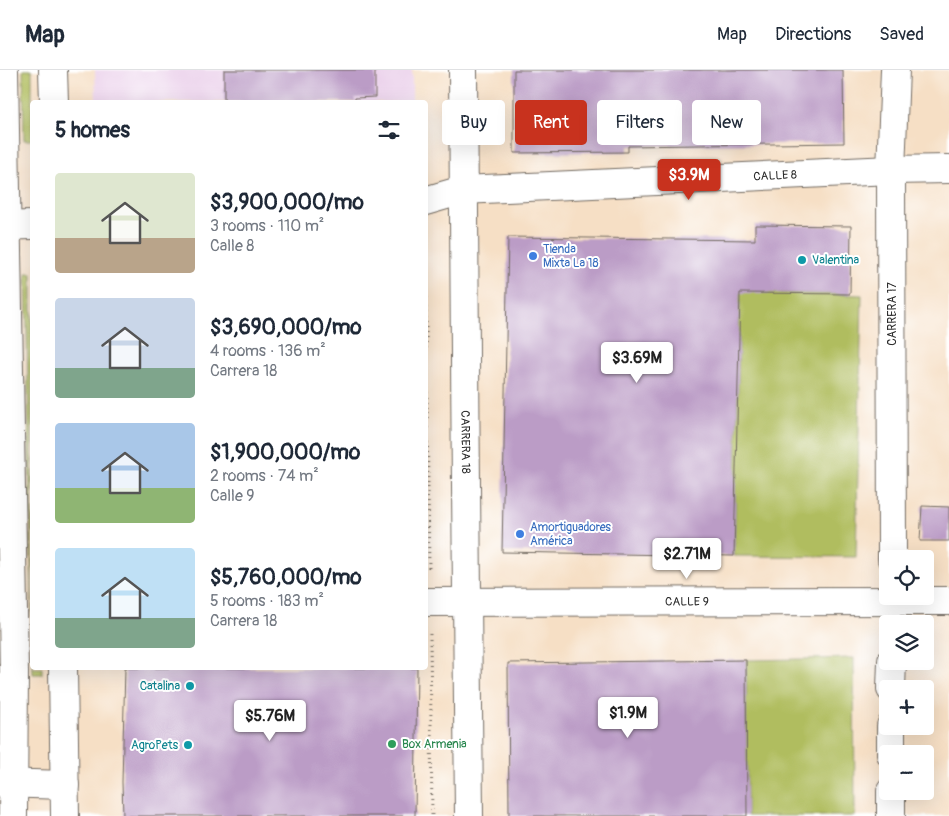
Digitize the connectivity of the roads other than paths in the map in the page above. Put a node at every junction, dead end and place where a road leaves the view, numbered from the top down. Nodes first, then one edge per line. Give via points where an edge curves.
1 (4, 70) edge
2 (53, 70) edge
3 (463, 70) edge
4 (895, 70) edge
5 (54, 100) edge
6 (949, 169) edge
7 (892, 170) junction
8 (463, 190) junction
9 (428, 200) edge
10 (13, 226) edge
11 (892, 550) edge
12 (949, 601) edge
13 (428, 602) edge
14 (468, 602) junction
15 (892, 607) edge
16 (63, 670) edge
17 (6, 784) edge
18 (64, 785) junction
19 (891, 800) edge
20 (13, 816) edge
21 (65, 816) edge
22 (469, 816) edge
23 (891, 816) edge

1 - 10 street
2 - 5 street
3 - 8 street, CARRERA 18
4 - 7 street, CARRERA 17
6 - 7 street, CALLE 8
7 - 8 street, CALLE 8
7 - 11 street, CARRERA 17
8 - 9 street, CALLE 8
8 - 14 street, CARRERA 18
10 - 17 street via 14,672
12 - 15 street, CALLE 9
13 - 14 street, CALLE 9
14 - 15 street, CALLE 9
14 - 22 street, CARRERA 18
16 - 18 street
17 - 18 street
17 - 20 street
18 - 21 street
19 - 23 street

